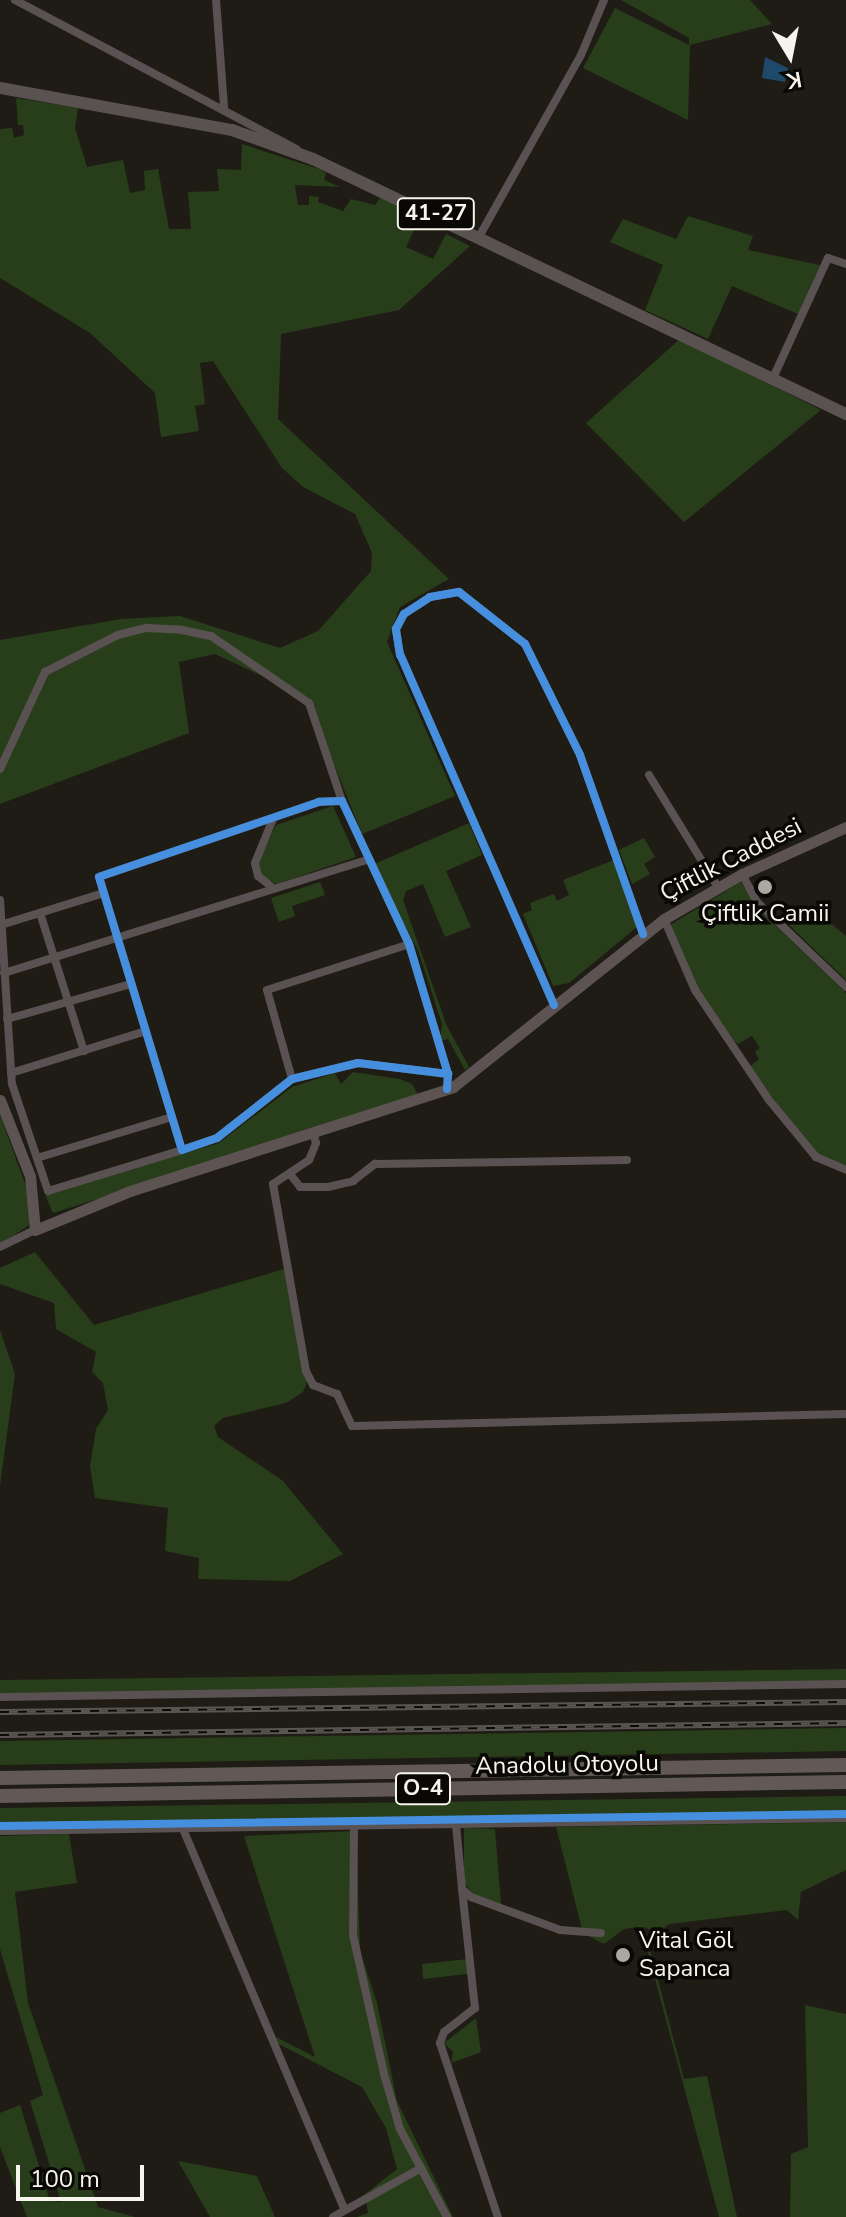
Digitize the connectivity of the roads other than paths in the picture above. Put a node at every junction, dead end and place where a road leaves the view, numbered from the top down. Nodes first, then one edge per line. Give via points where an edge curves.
1 (15, 0) edge
2 (216, 0) edge
3 (604, 0) edge
4 (0, 88) edge
5 (224, 107) junction
6 (313, 159) junction
7 (480, 235) junction
8 (846, 264) edge
9 (773, 378) junction
10 (846, 414) edge
11 (0, 769) edge
12 (649, 775) dead end
13 (342, 801) junction
14 (273, 819) junction
15 (846, 827) edge
16 (366, 860) junction
17 (742, 874) junction
18 (718, 887) junction
19 (273, 888) junction
20 (104, 893) junction
21 (0, 900) edge
22 (40, 913) junction
23 (664, 919) junction
24 (1, 925) edge
25 (643, 934) junction
26 (117, 937) junction
27 (409, 944) junction
28 (54, 957) junction
29 (4, 973) junction
30 (131, 984) junction
31 (846, 987) edge
32 (68, 1002) junction
33 (554, 1005) junction
34 (7, 1019) junction
35 (146, 1031) junction
36 (84, 1051) junction
37 (11, 1073) junction
38 (448, 1074) junction
39 (292, 1079) junction
40 (447, 1089) junction
41 (0, 1100) edge
42 (172, 1117) junction
43 (313, 1132) junction
44 (182, 1150) junction
45 (37, 1158) junction
46 (627, 1160) dead end
47 (846, 1170) edge
48 (290, 1174) junction
49 (35, 1230) junction
50 (0, 1247) edge
51 (846, 1414) edge
52 (846, 1684) edge
53 (0, 1697) edge
54 (846, 1765) edge
55 (0, 1778) edge
56 (846, 1782) edge
57 (0, 1796) edge
58 (846, 1818) edge
59 (456, 1825) junction
60 (354, 1826) junction
61 (183, 1829) junction
62 (0, 1831) edge
63 (462, 1889) junction
64 (601, 1933) dead end
65 (421, 2168) junction
66 (345, 2210) junction
67 (333, 2217) edge
68 (447, 2217) edge
69 (498, 2217) edge

1 - 5 street
2 - 5 street
3 - 7 street via 581,55
4 - 6 main road, 41-27 via 232,130
5 - 6 street
6 - 7 main road, 41-27
7 - 9 main road, 41-27
8 - 9 street via 828,258
9 - 10 main road, 41-27
11 - 13 street via 45,672 118,635 147,628 182,630 211,636 309,703
12 - 18 street
13 - 14 street via 319,802
13 - 16 street
14 - 19 street via 255,863 258,876
14 - 20 street via 99,877
15 - 17 street, Çiftlik Caddesi
16 - 19 street
16 - 27 street
17 - 18 street, Çiftlik Caddesi
17 - 31 street via 757,902
18 - 23 street, Çiftlik Caddesi
19 - 26 street
20 - 22 street
20 - 26 street
21 - 24 street
22 - 24 street
22 - 28 street
23 - 25 street, Çiftlik Caddesi
23 - 47 street via 695,990 769,1100 816,1157
24 - 29 street
25 - 33 street, Çiftlik Caddesi
25 - 33 street via 580,755 525,644 459,592 441,592 404,614 396,629 400,655
26 - 28 street
26 - 30 street
27 - 38 street
27 - 39 street via 267,990
28 - 29 street
28 - 32 street
29 - 34 street
30 - 32 street
30 - 35 street
32 - 34 street
32 - 36 street
33 - 40 street, Çiftlik Caddesi
34 - 37 street
35 - 36 street
35 - 42 street
36 - 37 street
37 - 45 street
38 - 39 street via 358,1063
38 - 40 street
39 - 44 street via 217,1138
40 - 43 street, Çiftlik Caddesi
41 - 49 street via 30,1176
42 - 44 street
42 - 45 street
43 - 48 street via 316,1143 309,1160
43 - 49 street, Çiftlik Caddesi via 130,1191
44 - 45 street via 48,1191
46 - 48 street via 375,1164 353,1181 328,1187 300,1187
48 - 51 street via 273,1184 306,1371 313,1385 337,1394 352,1426
49 - 50 street, Çiftlik Caddesi
52 - 53 street
54 - 55 highway, Anadolu Otoyolu / O-4
56 - 57 highway, Anadolu Otoyolu / O-4
58 - 59 street
59 - 60 street
59 - 63 street
60 - 61 street
60 - 65 street via 358,1958 393,2108
61 - 62 street
61 - 66 street
63 - 64 street via 560,1930
63 - 69 street via 475,2008 444,2032 440,2043
65 - 66 street
65 - 68 street
66 - 67 street

